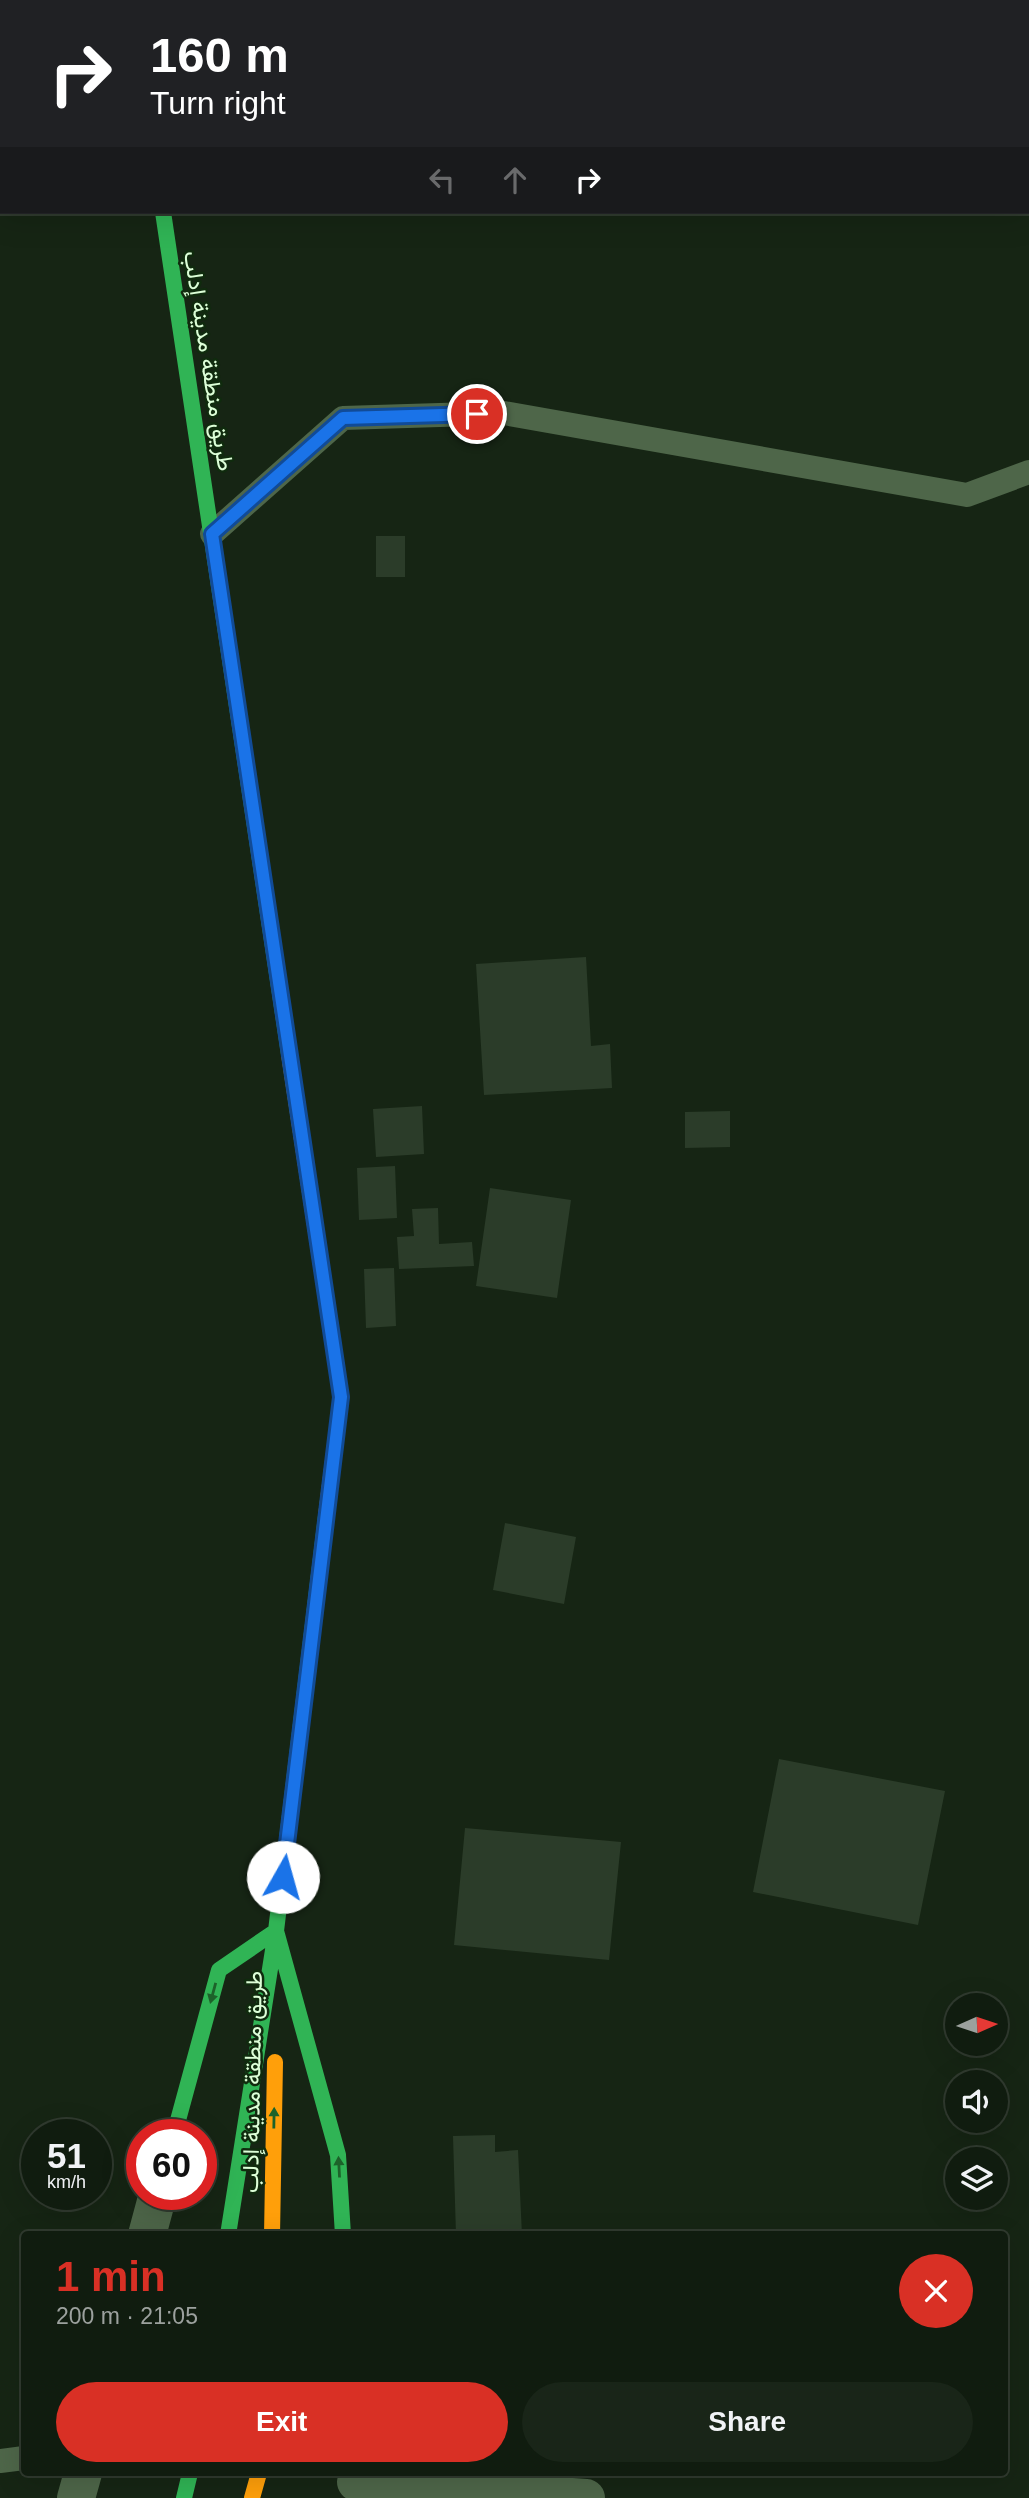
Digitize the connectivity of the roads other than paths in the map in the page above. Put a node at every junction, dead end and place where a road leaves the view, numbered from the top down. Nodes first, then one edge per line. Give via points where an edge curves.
1 (163, 214) edge
2 (1029, 472) edge
3 (212, 534) junction
4 (276, 1931) junction
5 (178, 2119) edge
6 (154, 2210) edge
7 (149, 2231) edge
8 (229, 2231) edge
9 (272, 2231) edge
10 (343, 2231) edge
11 (21, 2458) edge
12 (0, 2461) edge
13 (82, 2476) edge
14 (189, 2476) edge
15 (258, 2476) edge
16 (354, 2484) edge
17 (76, 2498) edge
18 (184, 2498) edge
19 (252, 2498) edge
20 (586, 2498) edge

1 - 3 main road, طريق منطقة مدينة إدلب
2 - 3 lane via 967,495 504,413 343,418
3 - 4 main road, طريق منطقة مدينة إدلب via 341,1397
4 -> 5 main road via 219,1970
4 - 8 main road, طريق منطقة مدينة إدلب
9 -> 4 main road, طريق منطقة مدينة إدلب
10 -> 4 main road via 338,2155
6 - 7 street
11 - 12 lane
13 - 17 street
14 - 18 main road
15 - 19 main road
16 - 20 street

